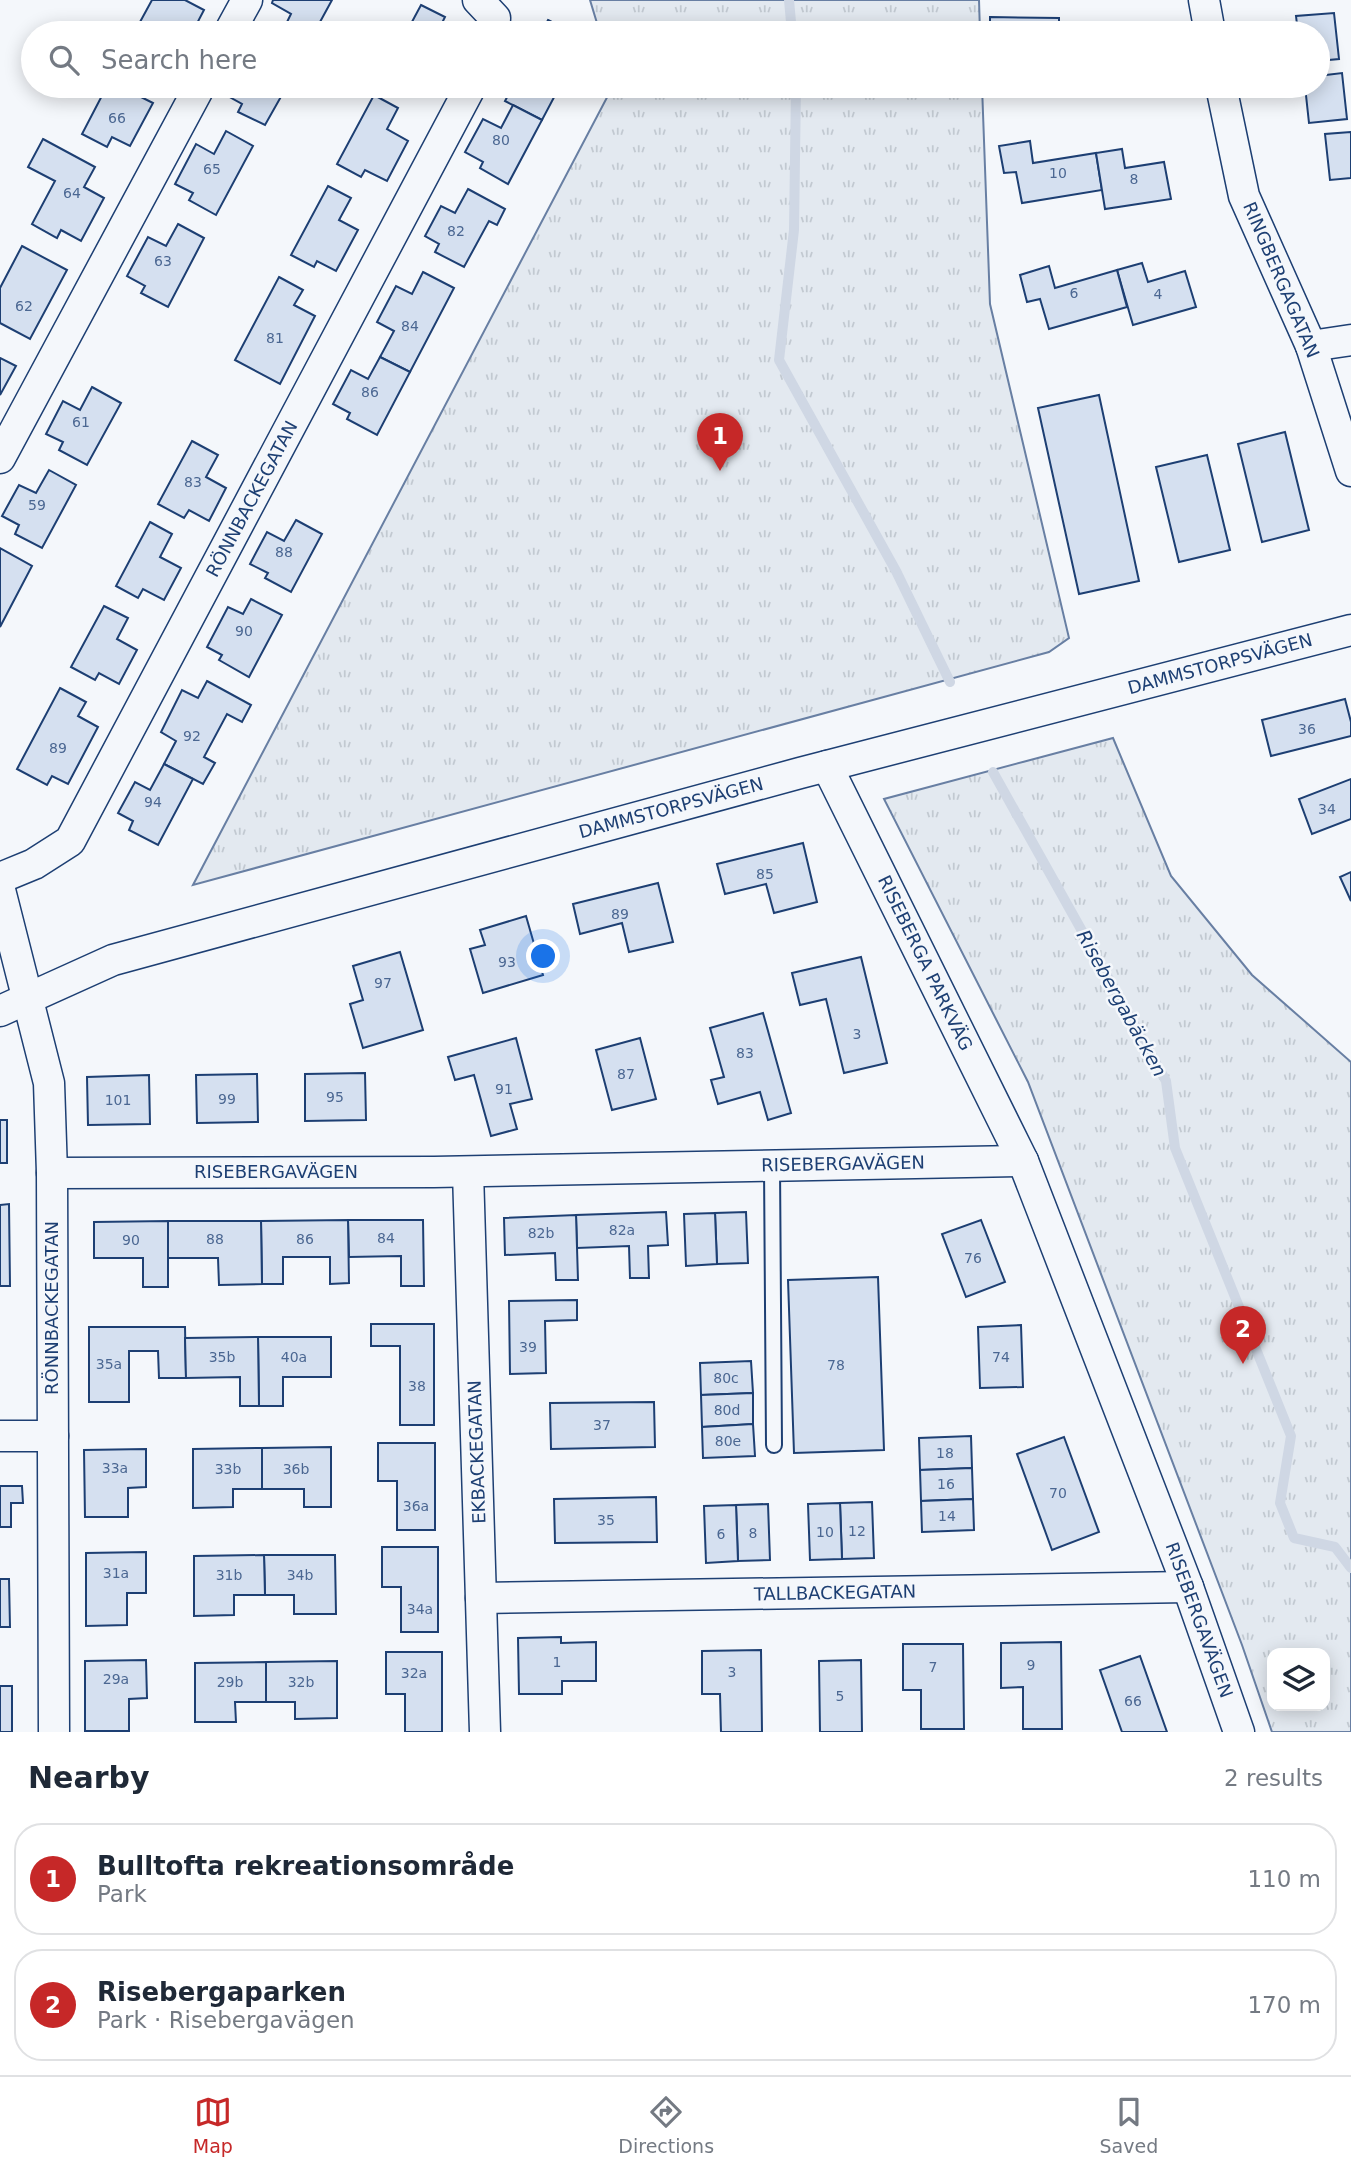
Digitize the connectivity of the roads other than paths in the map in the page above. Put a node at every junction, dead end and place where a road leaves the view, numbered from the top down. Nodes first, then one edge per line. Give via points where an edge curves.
1 (247, 0) edge
2 (478, 0) edge
3 (1204, 0) edge
4 (236, 21) edge
5 (495, 21) edge
6 (1208, 21) edge
7 (194, 98) edge
8 (465, 98) edge
9 (1223, 98) edge
10 (1351, 340) edge
11 (1311, 346) junction
12 (0, 458) edge
13 (1351, 471) edge
14 (1351, 630) edge
15 (827, 766) junction
16 (0, 878) edge
17 (0, 890) edge
18 (27, 999) junction
19 (0, 1011) edge
20 (1023, 1161) junction
21 (772, 1166) junction
22 (468, 1172) junction
23 (52, 1173) junction
24 (0, 1436) edge
25 (53, 1436) junction
26 (774, 1445) dead end
27 (1188, 1587) junction
28 (481, 1598) junction
29 (54, 1732) edge
30 (485, 1732) edge
31 (1239, 1732) edge

1 - 4 street
2 - 5 street
3 - 6 street
7 - 12 street
8 - 16 street, RÖNNBACKEGATAN via 71,841
9 - 11 street, RINGBERGAGATAN via 1244,197
10 - 11 street
11 - 13 street, RINGBERGAGATAN
14 - 15 street, DAMMSTORPSVÄGEN
15 - 18 street, DAMMSTORPSVÄGEN via 113,960
15 - 20 street, RISEBERGA PARKVÄG
17 - 18 street, RÖNNBACKEGATAN
18 - 19 street, DAMMSTORPSVÄGEN
18 - 23 street, RÖNNBACKEGATAN via 49,1083
20 - 21 street, RISEBERGAVÄGEN
20 - 27 street, RISEBERGAVÄGEN
21 - 22 street, RISEBERGAVÄGEN
21 - 26 lane
22 - 23 street, RISEBERGAVÄGEN
22 - 28 street, EKBACKEGATAN
23 - 25 street, RÖNNBACKEGATAN
24 - 25 street
25 - 29 street, RÖNNBACKEGATAN
27 - 28 street, TALLBACKEGATAN
27 - 31 street, RISEBERGAVÄGEN
28 - 30 street, EKBACKEGATAN

